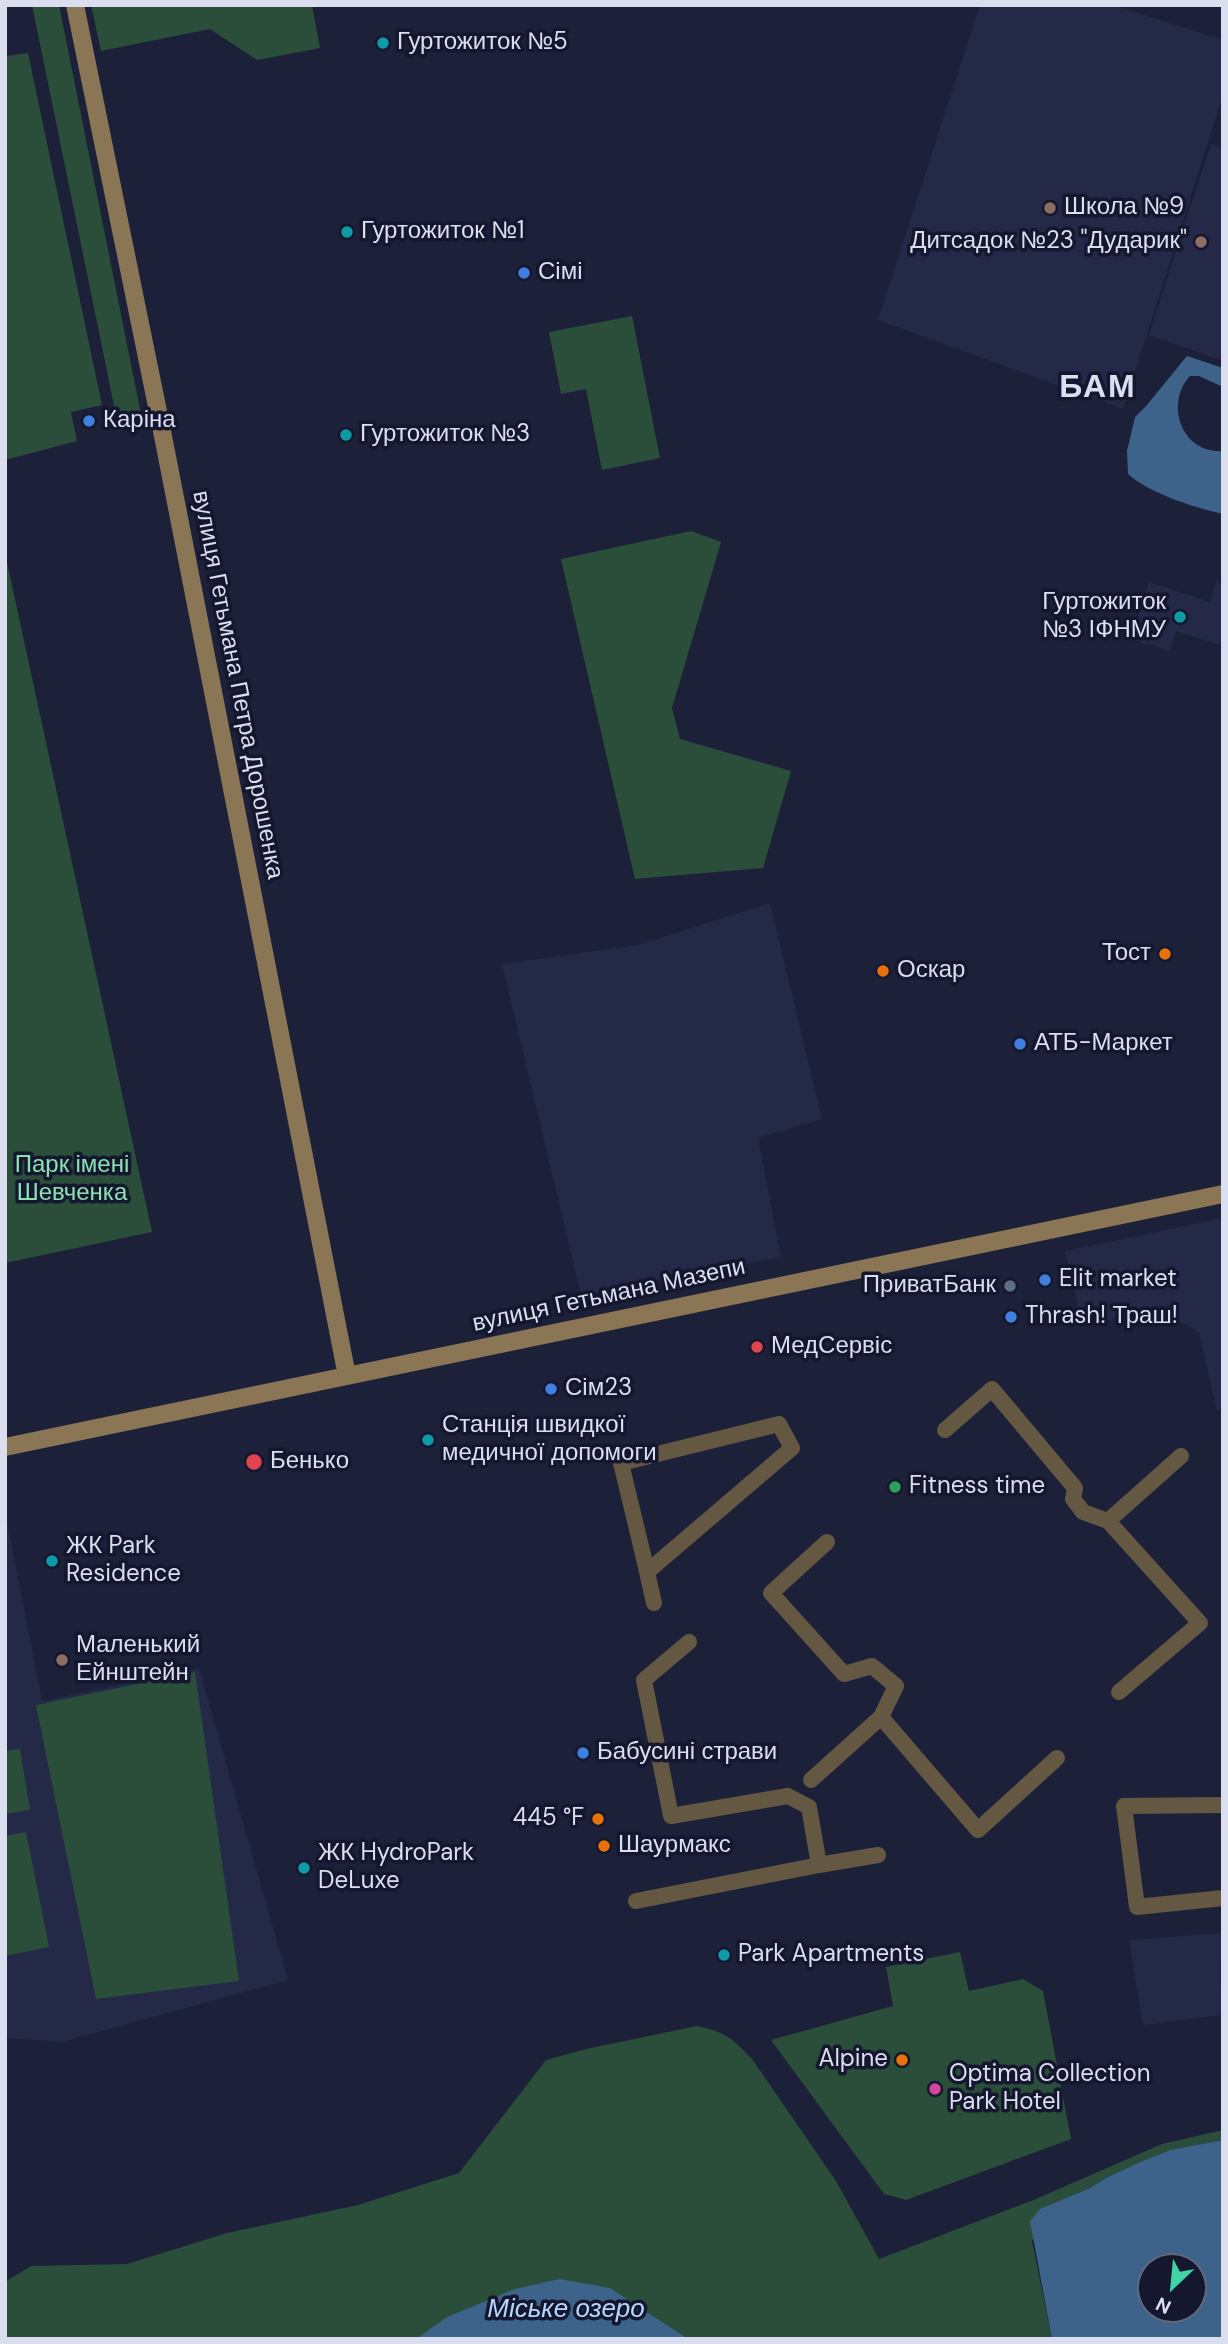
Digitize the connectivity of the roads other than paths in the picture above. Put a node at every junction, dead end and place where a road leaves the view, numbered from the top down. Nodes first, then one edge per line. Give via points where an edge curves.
1 (75, 5) edge
2 (1223, 1194) edge
3 (347, 1376) junction
4 (945, 1430) dead end
5 (5, 1447) edge
6 (1181, 1456) dead end
7 (1108, 1521) junction
8 (827, 1542) dead end
9 (647, 1572) junction
10 (654, 1603) dead end
11 (689, 1642) dead end
12 (1119, 1692) dead end
13 (881, 1717) junction
14 (1056, 1758) dead end
15 (811, 1780) dead end
16 (1223, 1805) edge
17 (878, 1855) dead end
18 (819, 1865) junction
19 (1223, 1898) edge
20 (636, 1901) dead end

1 - 3 street, вулиця Гетьмана Петра Дорошенка
2 - 3 street, вулиця Гетьмана Мазепи
3 - 5 street, вулиця Гетьмана Мазепи
4 - 7 street via 992,1389 1075,1488 1073,1499 1083,1512
6 - 7 street
7 - 12 street via 1200,1623
8 - 13 street via 771,1593 844,1674 872,1665 896,1686
9 - 9 street via 621,1463 779,1424 792,1448
9 - 10 street
11 - 18 street via 644,1680 671,1816 788,1796 810,1807
13 - 14 street via 978,1830
13 - 15 street
16 - 19 street via 1124,1806 1137,1907
17 - 18 street
18 - 20 street

